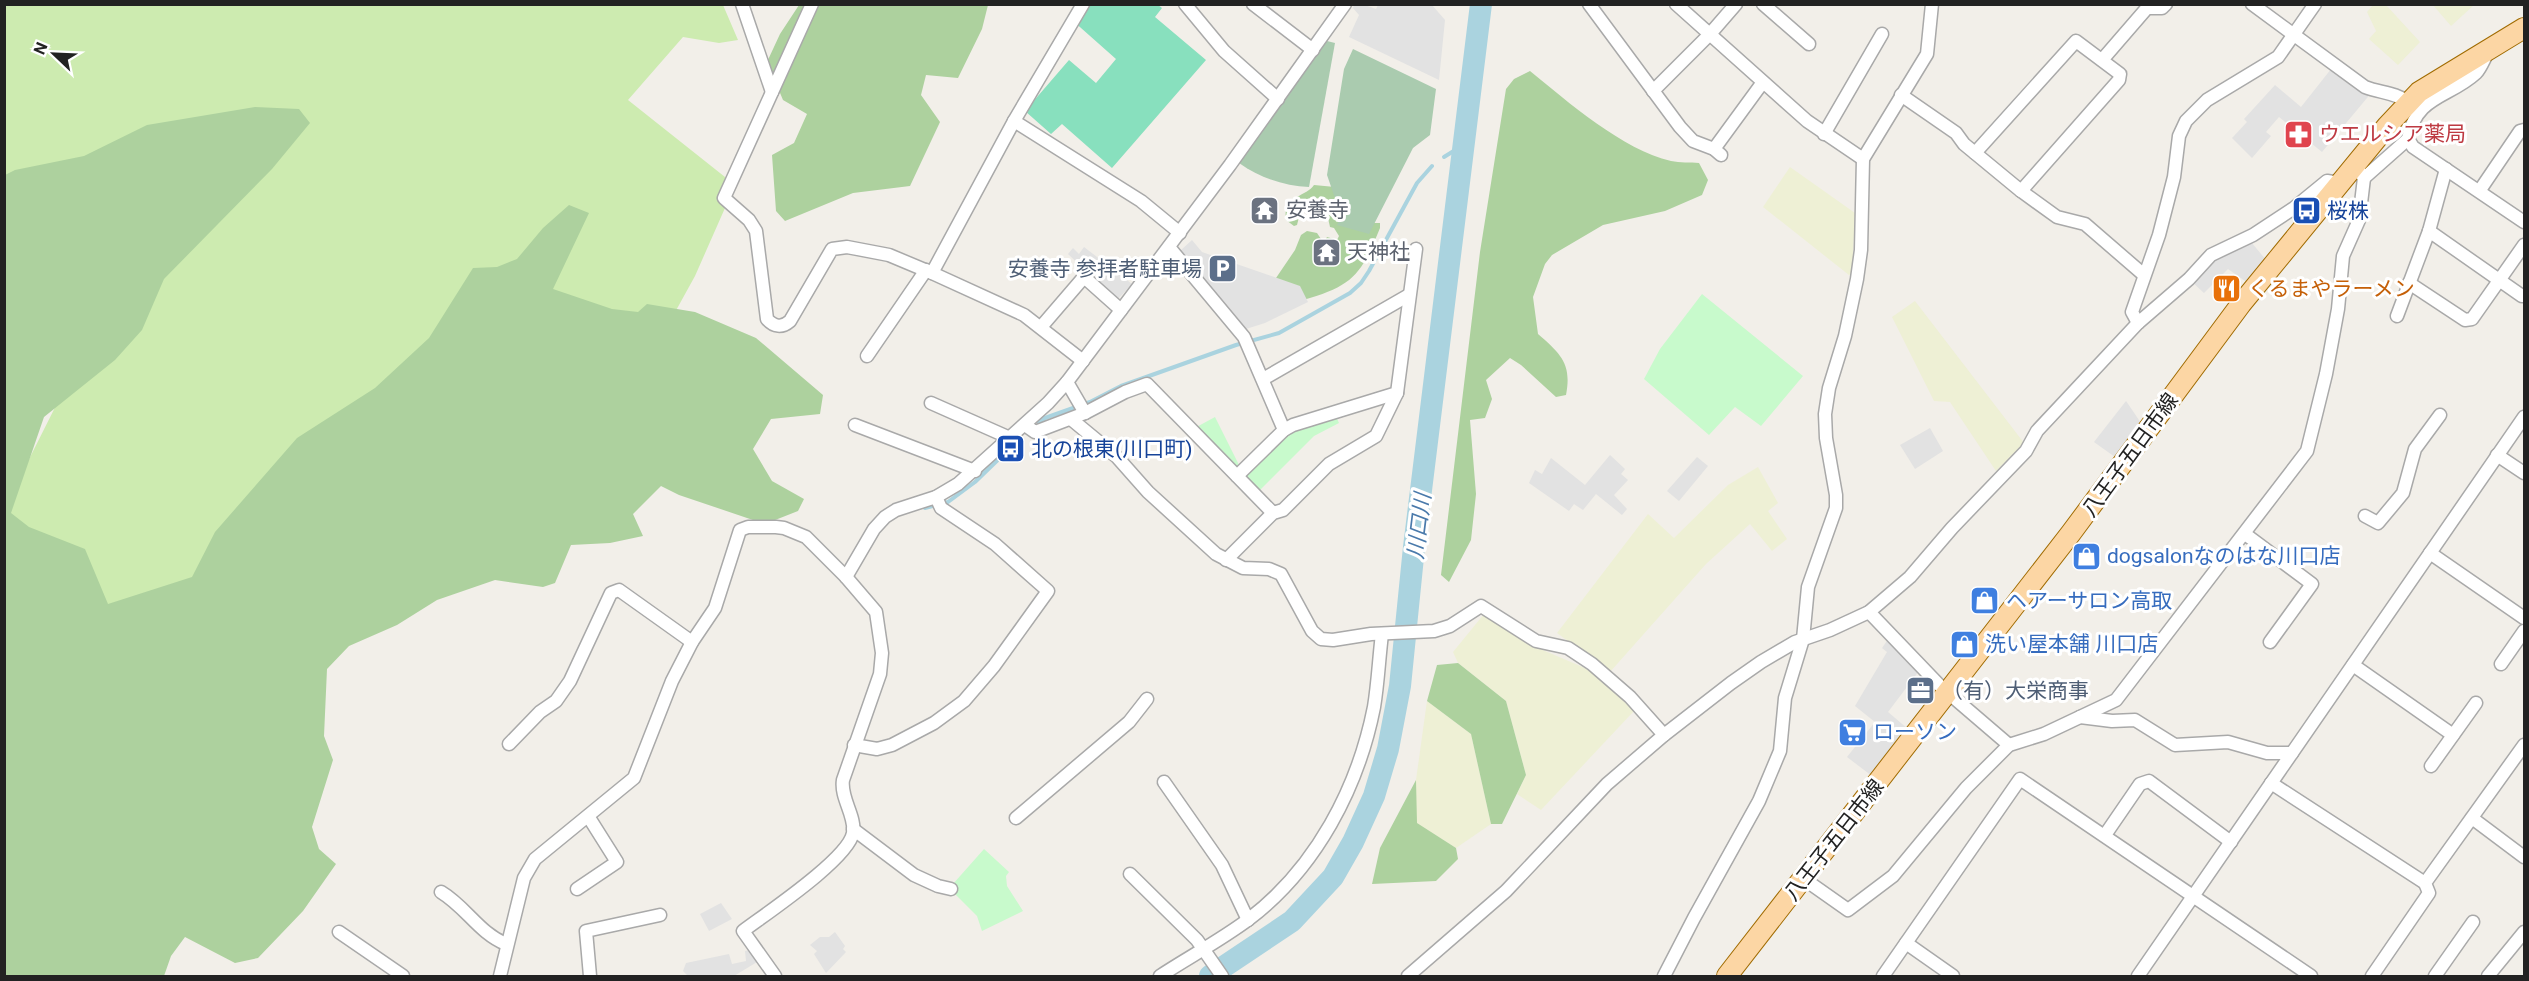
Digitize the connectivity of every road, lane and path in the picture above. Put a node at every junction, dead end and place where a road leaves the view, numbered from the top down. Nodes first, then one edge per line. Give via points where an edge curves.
1 (742, 4) edge
2 (812, 4) edge
3 (1083, 4) edge
4 (1185, 4) edge
5 (1253, 4) edge
6 (1345, 4) edge
7 (1589, 4) edge
8 (1676, 4) edge
9 (1736, 4) edge
10 (1763, 4) edge
11 (2166, 4) edge
12 (2252, 4) edge
13 (2314, 4) edge
14 (1928, 6) edge
15 (2524, 28) edge
16 (2294, 33) junction
17 (1710, 34) junction
18 (1882, 34) dead end
19 (1809, 44) dead end
20 (1313, 50) junction
21 (2489, 51) junction
22 (2102, 60) junction
23 (1763, 82) junction
24 (1653, 91) junction
25 (772, 93) junction
26 (1901, 95) junction
27 (1278, 99) junction
28 (2408, 102) junction
29 (1014, 121) junction
30 (2524, 130) edge
31 (1824, 134) junction
32 (2408, 139) junction
33 (1975, 153) junction
34 (1863, 159) junction
35 (2446, 169) junction
36 (2359, 171) junction
37 (2340, 183) junction
38 (2480, 190) junction
39 (2021, 191) junction
40 (2524, 222) edge
41 (2429, 231) junction
42 (1180, 233) junction
43 (2524, 245) edge
44 (1169, 247) junction
45 (1416, 249) dead end
46 (929, 272) junction
47 (2144, 275) junction
48 (2500, 279) junction
49 (2409, 283) junction
50 (1409, 295) junction
51 (2522, 296) dead end
52 (1121, 310) junction
53 (2397, 316) dead end
54 (2138, 322) junction
55 (1041, 327) junction
56 (867, 356) dead end
57 (1083, 361) junction
58 (1263, 379) junction
59 (1067, 382) junction
60 (1397, 393) junction
61 (931, 403) dead end
62 (1083, 409) junction
63 (2440, 415) dead end
64 (2524, 417) edge
65 (1071, 419) junction
66 (855, 425) dead end
67 (1025, 425) junction
68 (1284, 430) junction
69 (1010, 438) junction
70 (2497, 455) junction
71 (975, 471) junction
72 (2524, 473) edge
73 (1238, 476) junction
74 (938, 502) junction
75 (1273, 513) junction
76 (2365, 516) dead end
77 (2245, 534) junction
78 (2430, 553) junction
79 (1226, 560) junction
80 (846, 577) junction
81 (1869, 612) junction
82 (2524, 618) edge
83 (2524, 632) edge
84 (1384, 634) junction
85 (1803, 639) junction
86 (692, 642) junction
87 (2270, 642) dead end
88 (2502, 664) dead end
89 (2353, 665) junction
90 (1948, 693) junction
91 (1147, 699) dead end
92 (2476, 703) dead end
93 (2080, 717) junction
94 (1664, 735) junction
95 (2452, 735) junction
96 (509, 744) dead end
97 (854, 745) junction
98 (2009, 745) junction
99 (2524, 745) edge
100 (2292, 753) junction
101 (2431, 766) dead end
102 (1164, 782) dead end
103 (2271, 783) junction
104 (588, 816) junction
105 (1016, 818) dead end
106 (2472, 818) junction
107 (854, 829) junction
108 (2105, 835) junction
109 (2231, 842) junction
110 (2523, 854) edge
111 (1130, 874) dead end
112 (1804, 879) junction
113 (2425, 883) junction
114 (578, 889) dead end
115 (951, 889) dead end
116 (441, 892) dead end
117 (2193, 896) junction
118 (660, 915) dead end
119 (1248, 920) junction
120 (2472, 922) dead end
121 (339, 932) dead end
122 (2524, 932) edge
123 (1906, 943) junction
124 (506, 944) junction
125 (1204, 950) junction
126 (403, 976) edge
127 (500, 976) edge
128 (590, 976) edge
129 (775, 976) edge
130 (1160, 976) edge
131 (1222, 976) edge
132 (1408, 976) edge
133 (1664, 976) edge
134 (1727, 976) edge
135 (1883, 976) edge
136 (1953, 976) edge
137 (2138, 976) edge
138 (2311, 976) edge
139 (2372, 976) edge
140 (2435, 976) edge
141 (2488, 976) edge

1 - 25 street
2 - 25 street
3 - 29 street
4 - 27 street via 1224,51
5 - 20 street
6 - 20 street
7 - 24 street
8 - 17 street
9 - 17 street
10 - 19 street
11 - 22 street via 2162,8 2147,8
12 - 16 street
13 - 16 street
14 - 26 street via 1927,54
15 - 21 main road, 八王子五日市線
16 - 28 street via 2365,87 2398,94
16 - 47 street via 2277,57 2207,100 2186,121 2179,136 2174,177 2159,235
17 - 23 street
17 - 24 street
18 - 31 street
20 - 27 street
21 - 28 main road, 八王子五日市線
21 - 32 street via 2476,72 2413,119
22 - 33 street via 2076,41
22 - 39 street via 2120,74 2119,80
23 - 24 street via 1717,152 1693,141
23 - 31 street
25 - 46 street via 724,198 756,231 767,319 778,326 790,321 832,249 838,247 889,255
26 - 33 street via 1956,133
26 - 34 street
27 - 42 street
28 - 36 main road, 八王子五日市線
29 - 42 street via 1141,201
29 - 46 street
30 - 38 street
31 - 34 street
32 - 35 street via 2413,147
32 - 36 street
33 - 39 street
34 - 85 street via 1857,279 1825,414 1836,508 1808,587
35 - 38 street
35 - 41 street
36 - 37 main road, 八王子五日市線
36 - 77 street via 2359,220 2343,256 2338,309 2307,451
37 - 54 street via 2326,181 2253,235 2211,255
37 - 90 main road, 八王子五日市線 via 2241,304
38 - 40 street
39 - 47 street via 2057,217 2085,224
41 - 48 street
41 - 49 street
42 - 44 street
43 - 48 street
44 - 52 street
44 - 58 street via 1246,343
45 - 50 street
46 - 55 street via 1024,315
46 - 56 street
47 - 54 street via 2132,312
48 - 49 street via 2472,319 2465,320
48 - 51 street
49 - 53 street
50 - 58 street
50 - 60 street
52 - 55 street via 1084,277
52 - 57 street
54 - 81 street via 1910,577
55 - 57 street
57 - 59 street
58 - 68 street
59 - 62 street
59 - 67 street
60 - 68 street
60 - 75 street via 1376,436 1329,464 1283,510
61 - 69 street
62 - 65 street
62 - 73 street via 1147,384
63 - 76 street via 2415,449 2403,493 2378,523
64 - 70 street
65 - 67 street via 1035,432
65 - 79 street
66 - 71 street
67 - 69 street
68 - 73 street
69 - 71 street
70 - 72 street
70 - 78 street
71 - 74 street
73 - 75 street
74 - 80 street via 896,510 885,517
74 - 97 street via 1048,591 964,701 934,723 892,745 877,749
75 - 79 street
77 - 87 street via 2312,584
77 - 93 street via 2116,700
78 - 82 street
78 - 89 street
79 - 84 street via 1243,568 1269,569 1281,574 1312,631 1321,639
80 - 86 street via 813,542 797,532 760,526 740,530 715,608
80 - 97 street via 876,612 882,653 880,674
81 - 85 street
81 - 90 street
83 - 88 street
84 - 94 street via 1450,626 1481,606 1536,640 1568,648 1592,664 1630,697
84 - 119 street via 1369,729 1345,798 1300,867
85 - 94 street via 1731,682
85 - 133 street via 1785,698 1780,751 1759,801
86 - 96 street via 615,590 561,695
86 - 104 street via 672,681 634,778
89 - 95 street
89 - 100 street
90 - 98 street
90 - 112 main road, 八王子五日市線
91 - 105 street via 1130,722
92 - 95 street
93 - 98 street via 2043,735
93 - 100 street via 2136,720 2175,745 2228,742 2267,753
94 - 132 street via 1607,784 1506,891
95 - 101 street
97 - 107 street via 842,788
98 - 112 street via 1966,788 1893,876 1848,910
99 - 106 street
100 - 103 street
102 - 119 street via 1222,865
103 - 109 street
103 - 113 street
104 - 114 street via 617,862
104 - 124 street via 535,859 524,878
106 - 110 street
106 - 113 street
107 - 115 street via 914,875
107 - 129 street via 850,842 822,871 743,931
108 - 109 street via 2140,784 2149,781
108 - 117 street
108 - 123 street via 2020,779
109 - 117 street
111 - 125 street
112 - 134 main road, 八王子五日市線
113 - 139 street via 2429,893
116 - 124 street via 463,907 491,938
117 - 137 street
117 - 138 street
118 - 128 street via 586,931
119 - 125 street
120 - 140 street
121 - 126 street
122 - 141 street
123 - 135 street
123 - 136 street
124 - 127 street
125 - 130 street
125 - 131 street

